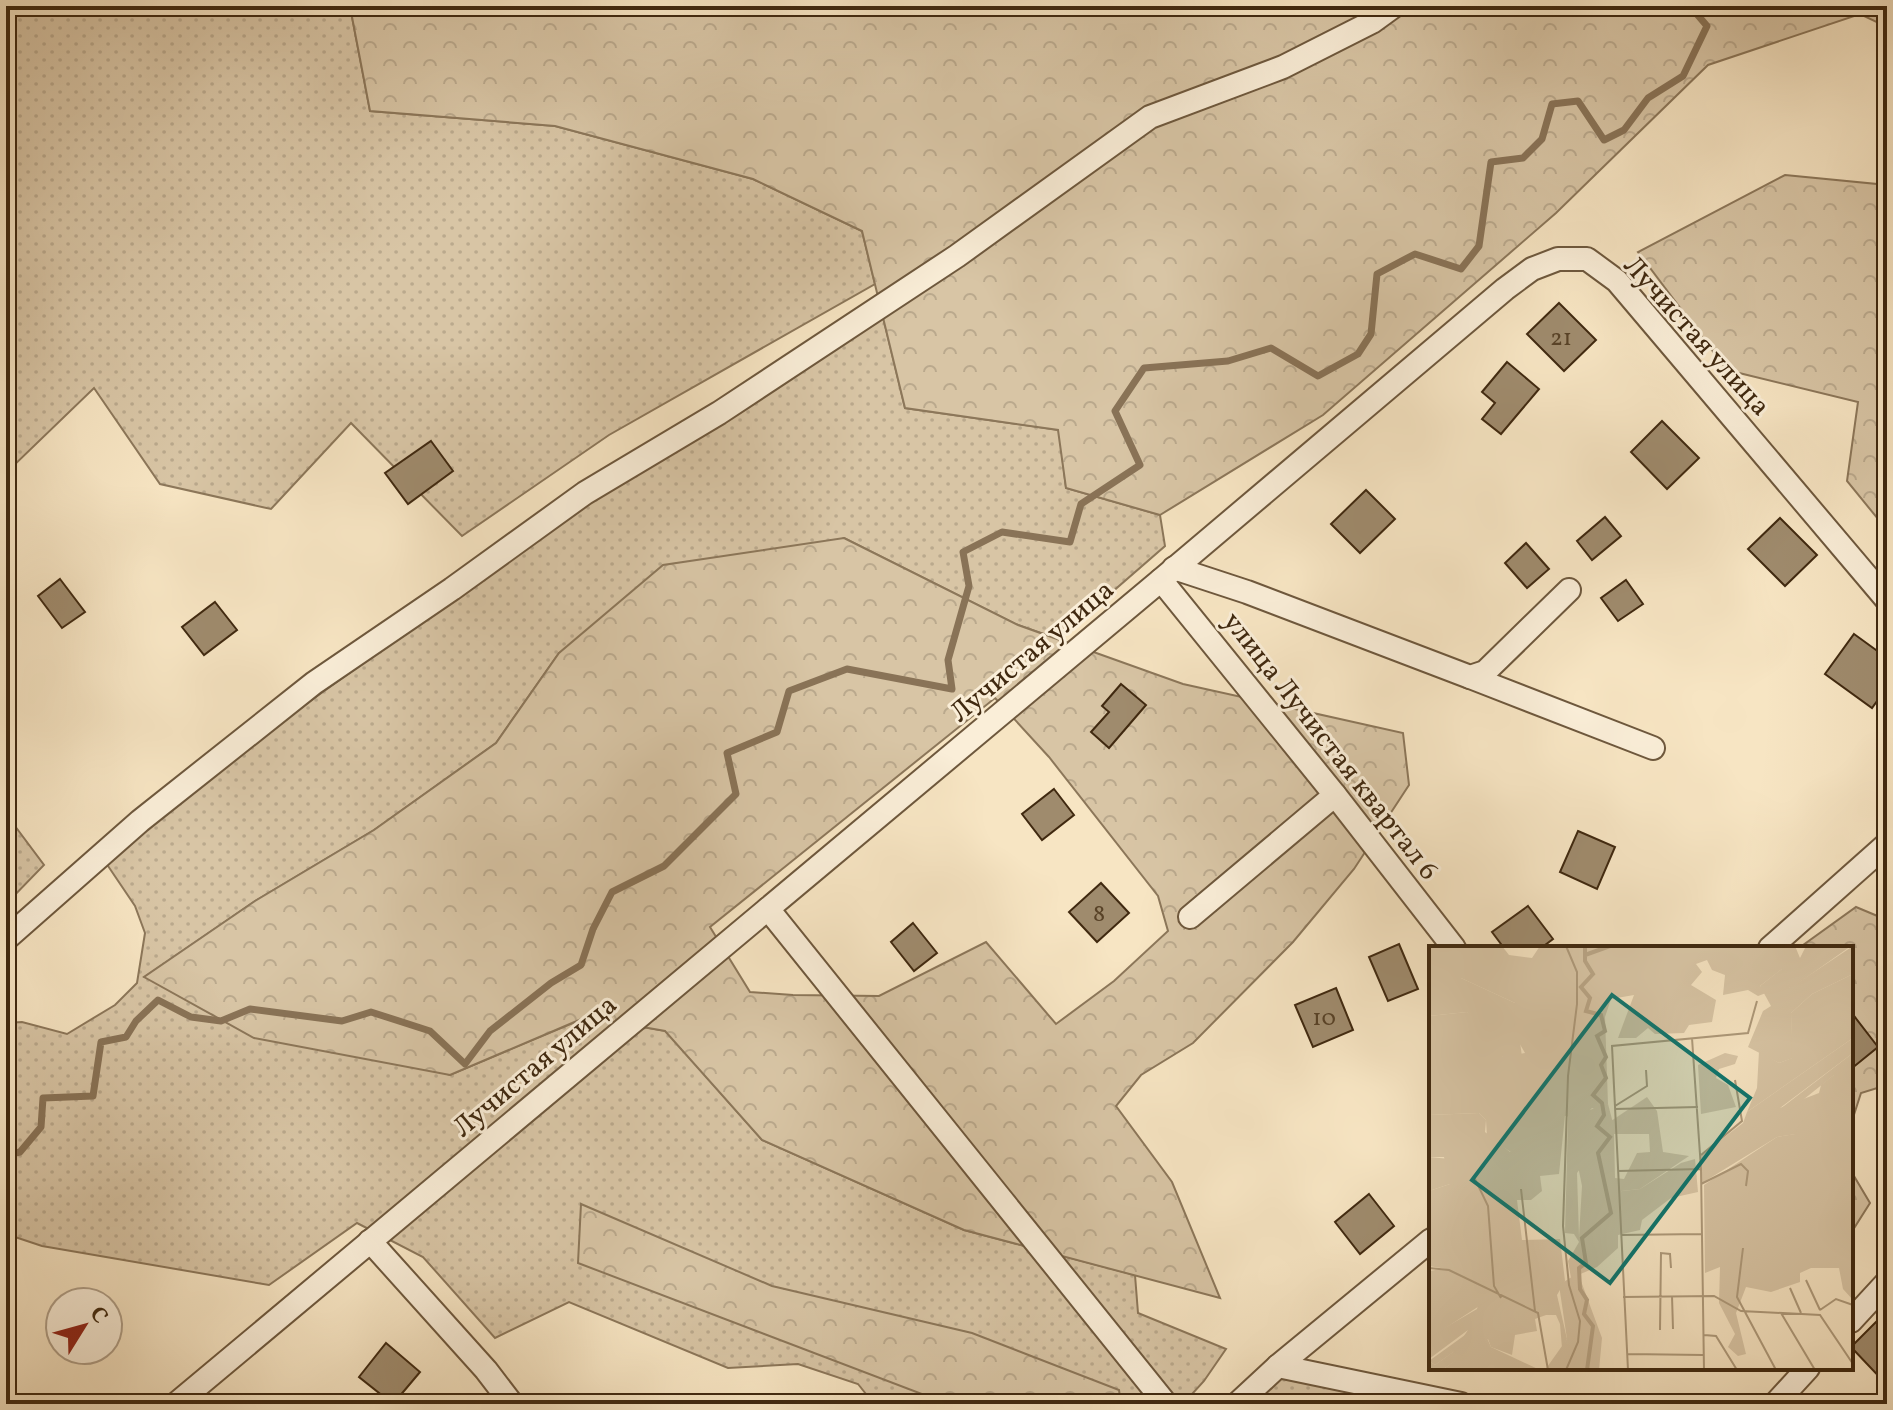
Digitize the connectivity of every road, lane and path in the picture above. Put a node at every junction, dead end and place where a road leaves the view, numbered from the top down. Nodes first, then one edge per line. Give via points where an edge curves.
1 (1394, 6) edge
2 (1168, 574) junction
3 (1569, 590) dead end
4 (1887, 600) edge
5 (1470, 677) junction
6 (1653, 748) dead end
7 (1335, 795) junction
8 (1887, 844) edge
9 (768, 909) junction
10 (1190, 917) dead end
11 (6, 939) edge
12 (1452, 946) edge
13 (1772, 946) edge
14 (370, 1241) junction
15 (1429, 1242) edge
16 (1887, 1282) edge
17 (1853, 1319) edge
18 (1278, 1366) junction
19 (1806, 1370) edge
20 (176, 1404) edge
21 (512, 1404) edge
22 (1166, 1404) edge
23 (1237, 1404) edge
24 (1461, 1404) edge
25 (1775, 1404) edge

1 - 11 street via 1283,67 1150,117 944,265 719,413 585,493 314,683 140,821
2 - 4 street, Лучистая улица via 1505,289 1532,269 1558,259 1587,259 1617,281
2 - 5 street via 1247,592
2 - 7 street, улица Лучистая квартал 6
2 - 9 street, Лучистая улица
3 - 5 street via 1485,672
5 - 6 street
7 - 10 street
7 - 12 street, улица Лучистая квартал 6
8 - 13 street
9 - 14 street, Лучистая улица
9 - 22 street
14 - 20 street, Лучистая улица
14 - 21 street
15 - 18 street
16 - 17 street
18 - 23 street
18 - 24 street
19 - 25 street

